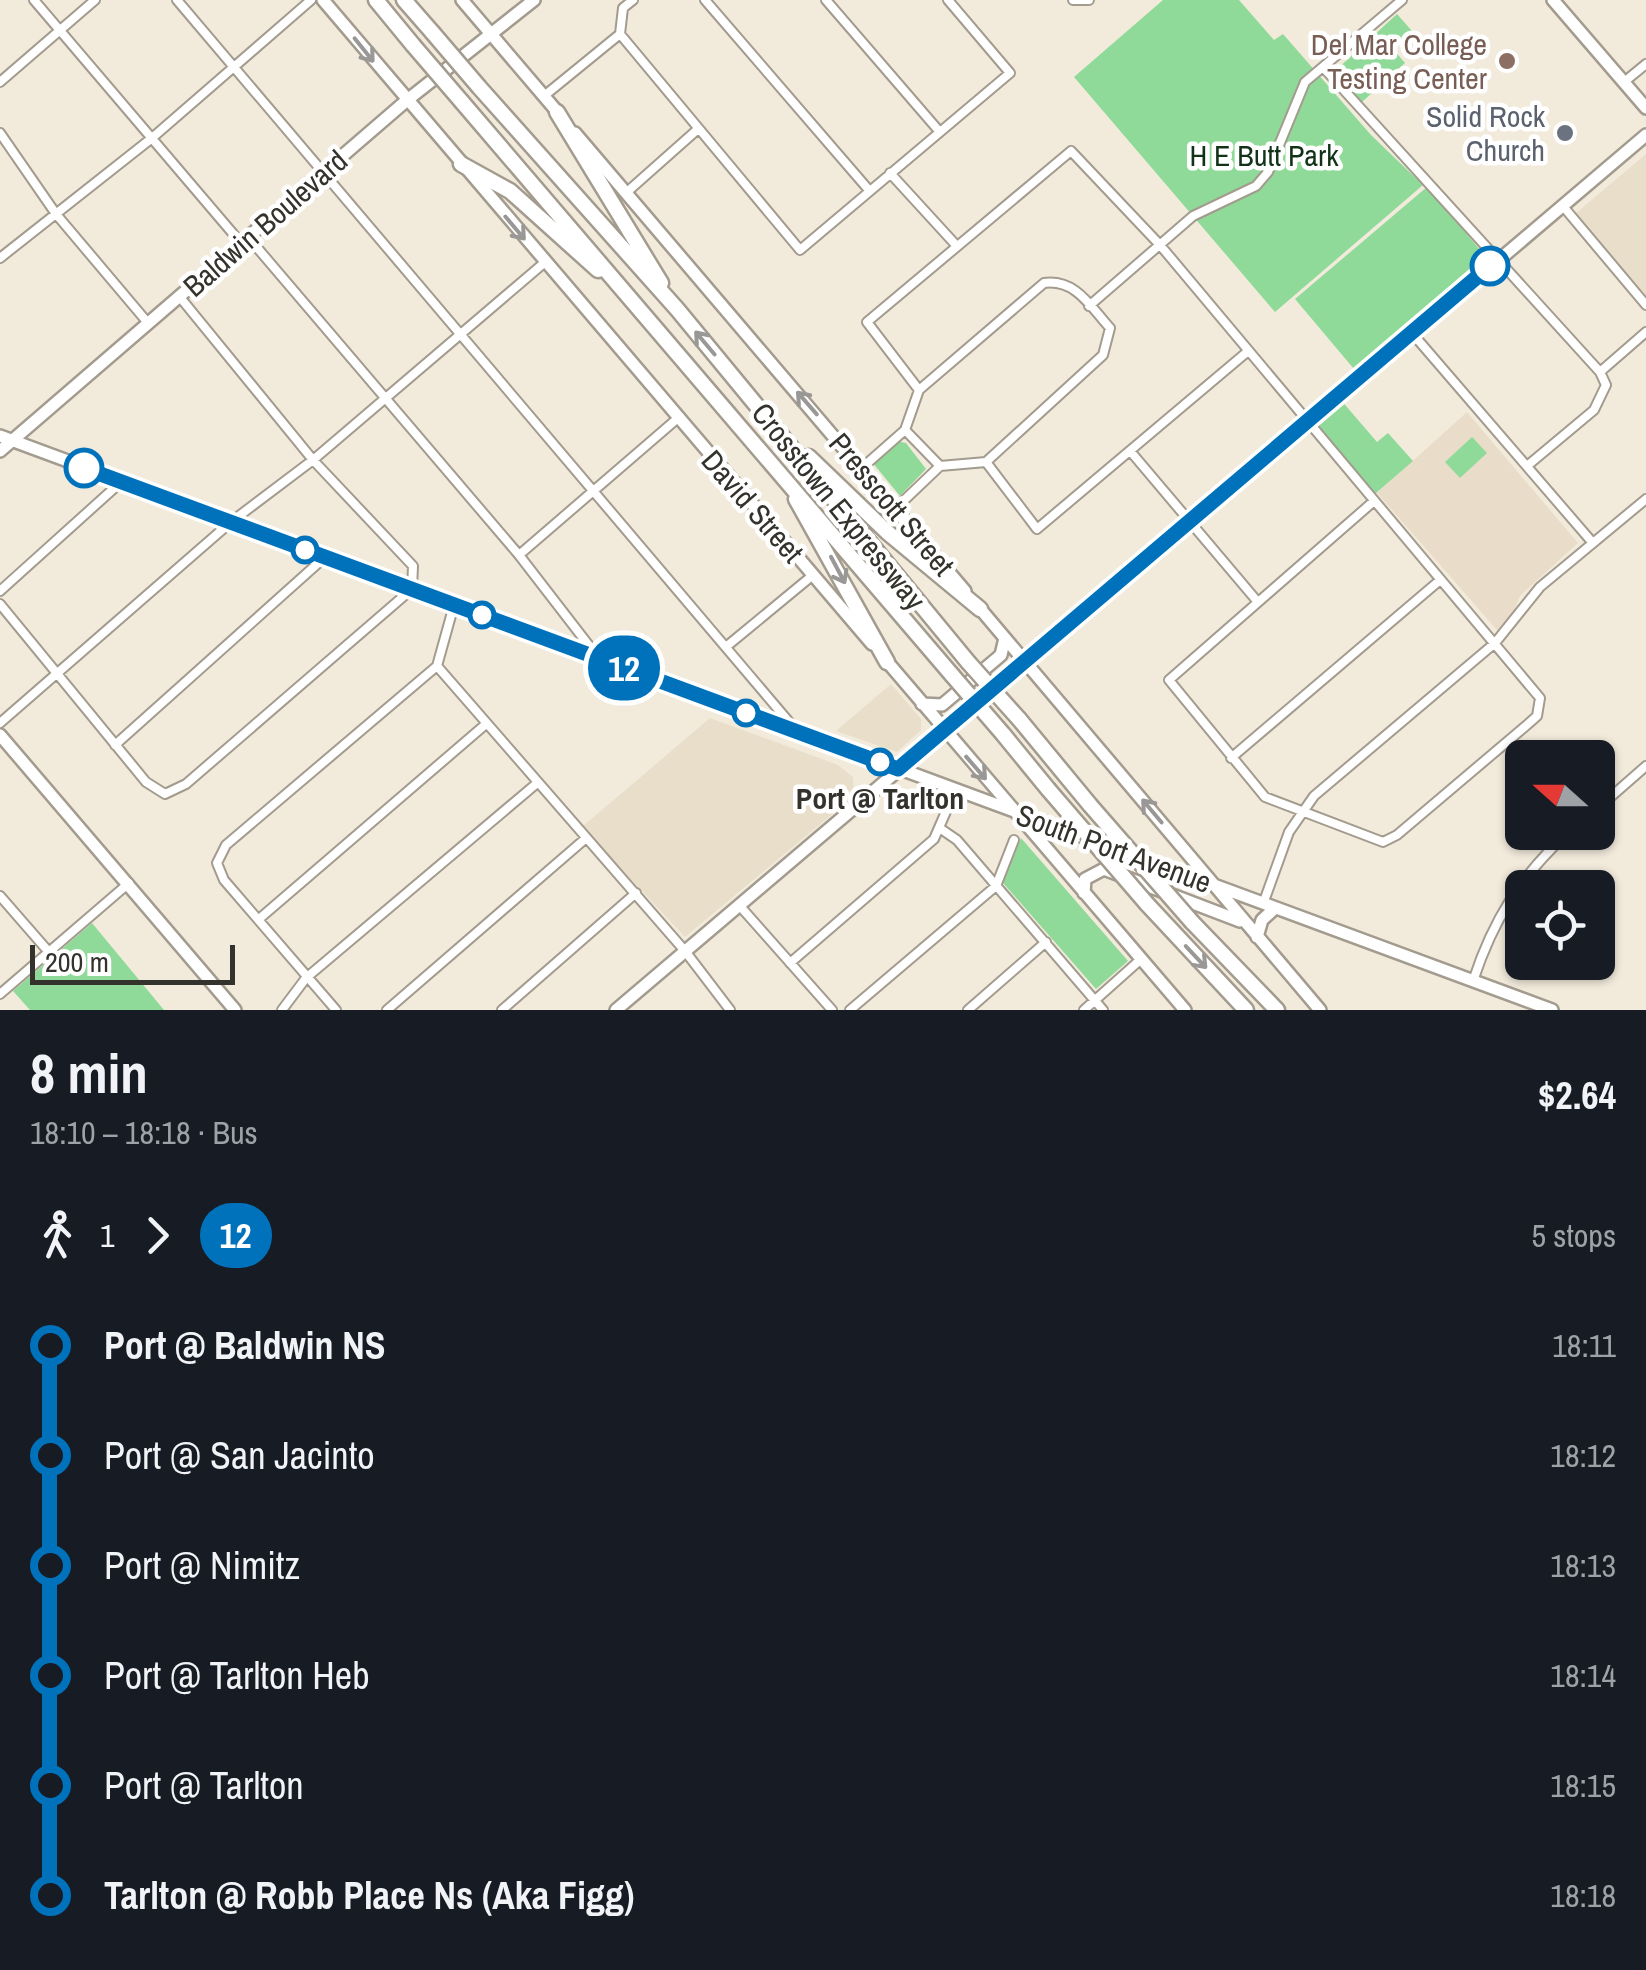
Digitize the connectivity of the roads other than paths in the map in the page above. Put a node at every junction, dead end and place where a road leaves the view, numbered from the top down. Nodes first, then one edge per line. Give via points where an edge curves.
1 (34, 0) edge
2 (95, 0) edge
3 (178, 0) edge
4 (311, 0) edge
5 (323, 0) edge
6 (366, 0) edge
7 (376, 0) edge
8 (404, 0) edge
9 (462, 0) edge
10 (534, 0) edge
11 (633, 0) edge
12 (705, 0) edge
13 (826, 0) edge
14 (948, 0) edge
15 (1074, 0) edge
16 (1090, 0) edge
17 (1402, 0) edge
18 (1556, 1) edge
19 (620, 4) edge
20 (62, 30) junction
21 (620, 34) junction
22 (492, 36) junction
23 (410, 42) junction
24 (1646, 64) edge
25 (234, 67) junction
26 (1323, 67) junction
27 (0, 82) edge
28 (1624, 82) junction
29 (544, 96) junction
30 (406, 101) junction
31 (1646, 108) edge
32 (557, 112) junction
33 (698, 129) junction
34 (939, 131) junction
35 (0, 133) edge
36 (1646, 136) edge
37 (152, 138) junction
38 (461, 164) junction
39 (324, 172) junction
40 (890, 173) junction
41 (868, 189) junction
42 (626, 192) junction
43 (1562, 205) junction
44 (56, 214) junction
45 (244, 240) junction
46 (955, 244) junction
47 (1160, 245) junction
48 (0, 258) edge
49 (1499, 258) junction
50 (544, 262) junction
51 (179, 296) junction
52 (1646, 305) edge
53 (1090, 306) junction
54 (677, 309) junction
55 (646, 313) junction
56 (148, 323) junction
57 (1412, 332) junction
58 (1646, 332) edge
59 (460, 334) junction
60 (1248, 352) junction
61 (1600, 372) junction
62 (919, 390) junction
63 (386, 399) junction
64 (763, 413) junction
65 (678, 418) junction
66 (1307, 423) junction
67 (904, 430) junction
68 (6, 439) edge
69 (0, 451) edge
70 (1131, 452) junction
71 (769, 456) junction
72 (313, 460) junction
73 (986, 462) junction
74 (940, 466) junction
75 (1527, 466) junction
76 (862, 467) junction
77 (121, 482) junction
78 (594, 490) junction
79 (1646, 499) edge
80 (1374, 501) junction
81 (896, 508) junction
82 (231, 522) junction
83 (1189, 524) junction
84 (1592, 542) junction
85 (519, 554) junction
86 (324, 557) junction
87 (813, 575) junction
88 (1439, 581) junction
89 (412, 589) junction
90 (0, 591) edge
91 (1257, 601) junction
92 (0, 604) edge
93 (454, 604) junction
94 (980, 609) junction
95 (1005, 638) junction
96 (1495, 643) junction
97 (727, 646) junction
98 (600, 658) junction
99 (1025, 660) junction
100 (888, 662) junction
101 (437, 666) junction
102 (59, 675) junction
103 (922, 704) junction
104 (0, 723) edge
105 (486, 724) junction
106 (944, 730) junction
107 (798, 732) junction
108 (0, 735) edge
109 (115, 745) junction
110 (1230, 758) junction
111 (1646, 766) edge
112 (898, 769) junction
113 (536, 784) junction
114 (955, 790) junction
115 (1615, 793) edge
116 (1014, 812) junction
117 (1299, 813) junction
118 (941, 829) junction
119 (584, 839) junction
120 (1014, 840) dead end
121 (1552, 850) edge
122 (129, 882) junction
123 (996, 886) junction
124 (1215, 886) junction
125 (636, 893) junction
126 (1084, 893) junction
127 (0, 896) edge
128 (739, 906) junction
129 (1269, 906) junction
130 (259, 919) junction
131 (1248, 926) junction
132 (1258, 937) junction
133 (1046, 942) junction
134 (48, 951) junction
135 (685, 951) junction
136 (1140, 960) junction
137 (790, 963) junction
138 (306, 978) junction
139 (1473, 981) junction
140 (0, 994) edge
141 (1095, 1001) junction
142 (235, 1010) edge
143 (282, 1010) edge
144 (336, 1010) edge
145 (387, 1010) edge
146 (502, 1010) edge
147 (616, 1010) edge
148 (730, 1010) edge
149 (832, 1010) edge
150 (850, 1010) edge
151 (968, 1010) edge
152 (1084, 1010) edge
153 (1103, 1010) edge
154 (1185, 1010) edge
155 (1246, 1010) edge
156 (1276, 1010) edge
157 (1320, 1010) edge
158 (1552, 1010) edge

1 - 20 street
2 - 20 street
3 - 25 street
4 - 25 street
5 -> 30 main road, David Street
6 - 23 highway
7 - 23 highway, Crosstown Expressway
8 - 54 highway, Crosstown Expressway, bridge
9 - 22 main road, Presscott Street
10 - 22 main road, Baldwin Boulevard
11 - 19 street
12 - 41 street
13 - 34 street
14 - 34 street via 1010,72
15 - 16 street
17 - 26 street
18 - 28 main road
19 - 21 street
20 - 27 street
20 - 37 street
21 - 29 street
21 - 33 street
22 - 29 main road, Presscott Street
22 - 30 main road, Baldwin Boulevard
23 - 55 highway, Crosstown Expressway, bridge
24 - 28 street
25 - 37 street
25 - 39 street
26 - 47 street via 1306,82 1256,186 1192,216
26 - 49 street
28 - 31 main road
29 - 32 main road, Presscott Street
30 - 38 main road, David Street
30 - 39 main road, Baldwin Boulevard
32 - 42 main road, Presscott Street
32 - 54 highway
33 - 41 street via 800,250
33 - 42 street
34 - 40 street
35 - 44 street
36 - 43 main road
37 - 44 street
37 - 45 street
38 -> 50 main road, David Street
38 - 55 highway via 510,191
39 - 45 main road, Baldwin Boulevard
39 - 59 street
40 - 41 street
40 - 46 street
76 -> 42 main road, Presscott Street
43 - 49 main road
43 - 52 street
44 - 48 street
44 - 56 street
45 - 51 main road, Baldwin Boulevard
45 - 63 street
46 - 47 street via 1071,151
46 - 62 street via 867,322
47 - 53 street
47 - 60 street
49 - 57 main road
49 - 61 street
50 - 59 street
50 - 65 main road, David Street
51 - 56 main road, Baldwin Boulevard
51 - 72 street
53 - 62 street via 1072,285 1044,283
53 - 73 street via 1110,328 1103,354
64 -> 54 highway, Crosstown Expressway
55 - 71 highway, Crosstown Expressway
56 - 68 main road, Baldwin Boulevard
57 - 66 main road
57 - 75 street
58 - 61 street
59 - 63 street
59 - 78 street
60 - 66 street
60 - 70 street
61 - 75 street via 1606,385 1594,410
62 - 67 street
63 - 72 street
63 - 85 street
64 - 94 highway
64 - 156 highway, Crosstown Expressway, bridge via 1090,804
65 - 78 street
65 - 87 main road, David Street
66 - 80 street
66 - 83 main road
67 - 74 street
67 - 76 street
68 - 69 main road, Baldwin Boulevard
68 - 77 main road, South Port Avenue
70 - 73 street via 1037,529
70 - 83 street
71 -> 100 highway
71 -> 155 highway, Crosstown Expressway, bridge via 1048,790
72 - 82 street
72 - 89 street via 414,566
73 - 74 street
74 - 81 street
75 - 84 street
76 - 81 main road, Presscott Street
77 - 82 main road, South Port Avenue
77 - 90 street
78 - 85 street
78 - 97 street
79 - 84 street
80 - 88 street
80 - 91 street
81 - 94 main road, Presscott Street
82 - 86 main road, South Port Avenue
82 - 102 street
83 - 91 street
83 - 99 main road
84 - 96 street via 1540,587
85 - 98 street
86 - 89 main road, South Port Avenue
86 - 109 street
87 - 97 street
87 - 100 main road, David Street
88 - 96 street
88 - 110 street
89 - 93 main road, South Port Avenue
89 - 109 street via 186,784 165,794
91 - 110 street via 1170,680
92 - 102 street
93 - 98 main road, South Port Avenue
93 - 101 street
94 - 95 main road, Presscott Street
95 - 99 main road, Presscott Street
95 - 103 main road via 1001,656 942,705
96 - 117 street
96 - 117 street via 1532,686 1540,707 1528,724 1383,842
97 - 107 street
98 - 107 main road, South Port Avenue
99 - 106 main road
124 -> 99 main road, Presscott Street
100 - 103 main road, David Street
101 - 105 street
101 - 130 street via 226,845 217,863 224,880
102 - 104 street
102 - 109 street
103 - 106 main road, David Street
105 - 113 street
105 - 130 street
106 - 112 main road
106 -> 116 main road, David Street
107 - 112 main road, South Port Avenue
108 - 122 main road
110 - 117 street via 1265,797
111 - 115 street
112 - 114 main road, South Port Avenue
112 - 128 main road
113 - 119 street
113 - 138 street
114 - 116 main road, South Port Avenue
114 - 118 street
116 - 124 main road, South Port Avenue
116 - 126 main road, David Street
117 - 129 street
118 - 123 street
118 - 137 street
119 - 125 street
119 - 145 street
120 - 123 street
121 - 139 street via 1512,892 1488,934
122 - 134 street
122 - 142 main road
123 - 133 street
123 - 150 street
124 - 129 main road, South Port Avenue
124 - 131 main road, Presscott Street
125 - 135 street
125 - 146 street
126 - 131 main road via 1086,879 1104,868
126 - 136 main road, David Street
127 - 134 street
128 - 135 main road
128 - 137 street
129 - 132 main road
129 - 139 main road, South Port Avenue
130 - 138 street
131 - 132 main road, Presscott Street
132 - 157 main road, Presscott Street
133 - 141 street
133 - 151 street
134 - 140 street
135 - 147 main road
135 - 148 street
136 - 141 street
136 - 154 main road, David Street
137 - 149 street
138 - 143 street
138 - 144 street
139 - 158 main road, South Port Avenue
141 - 152 street
141 - 153 street

